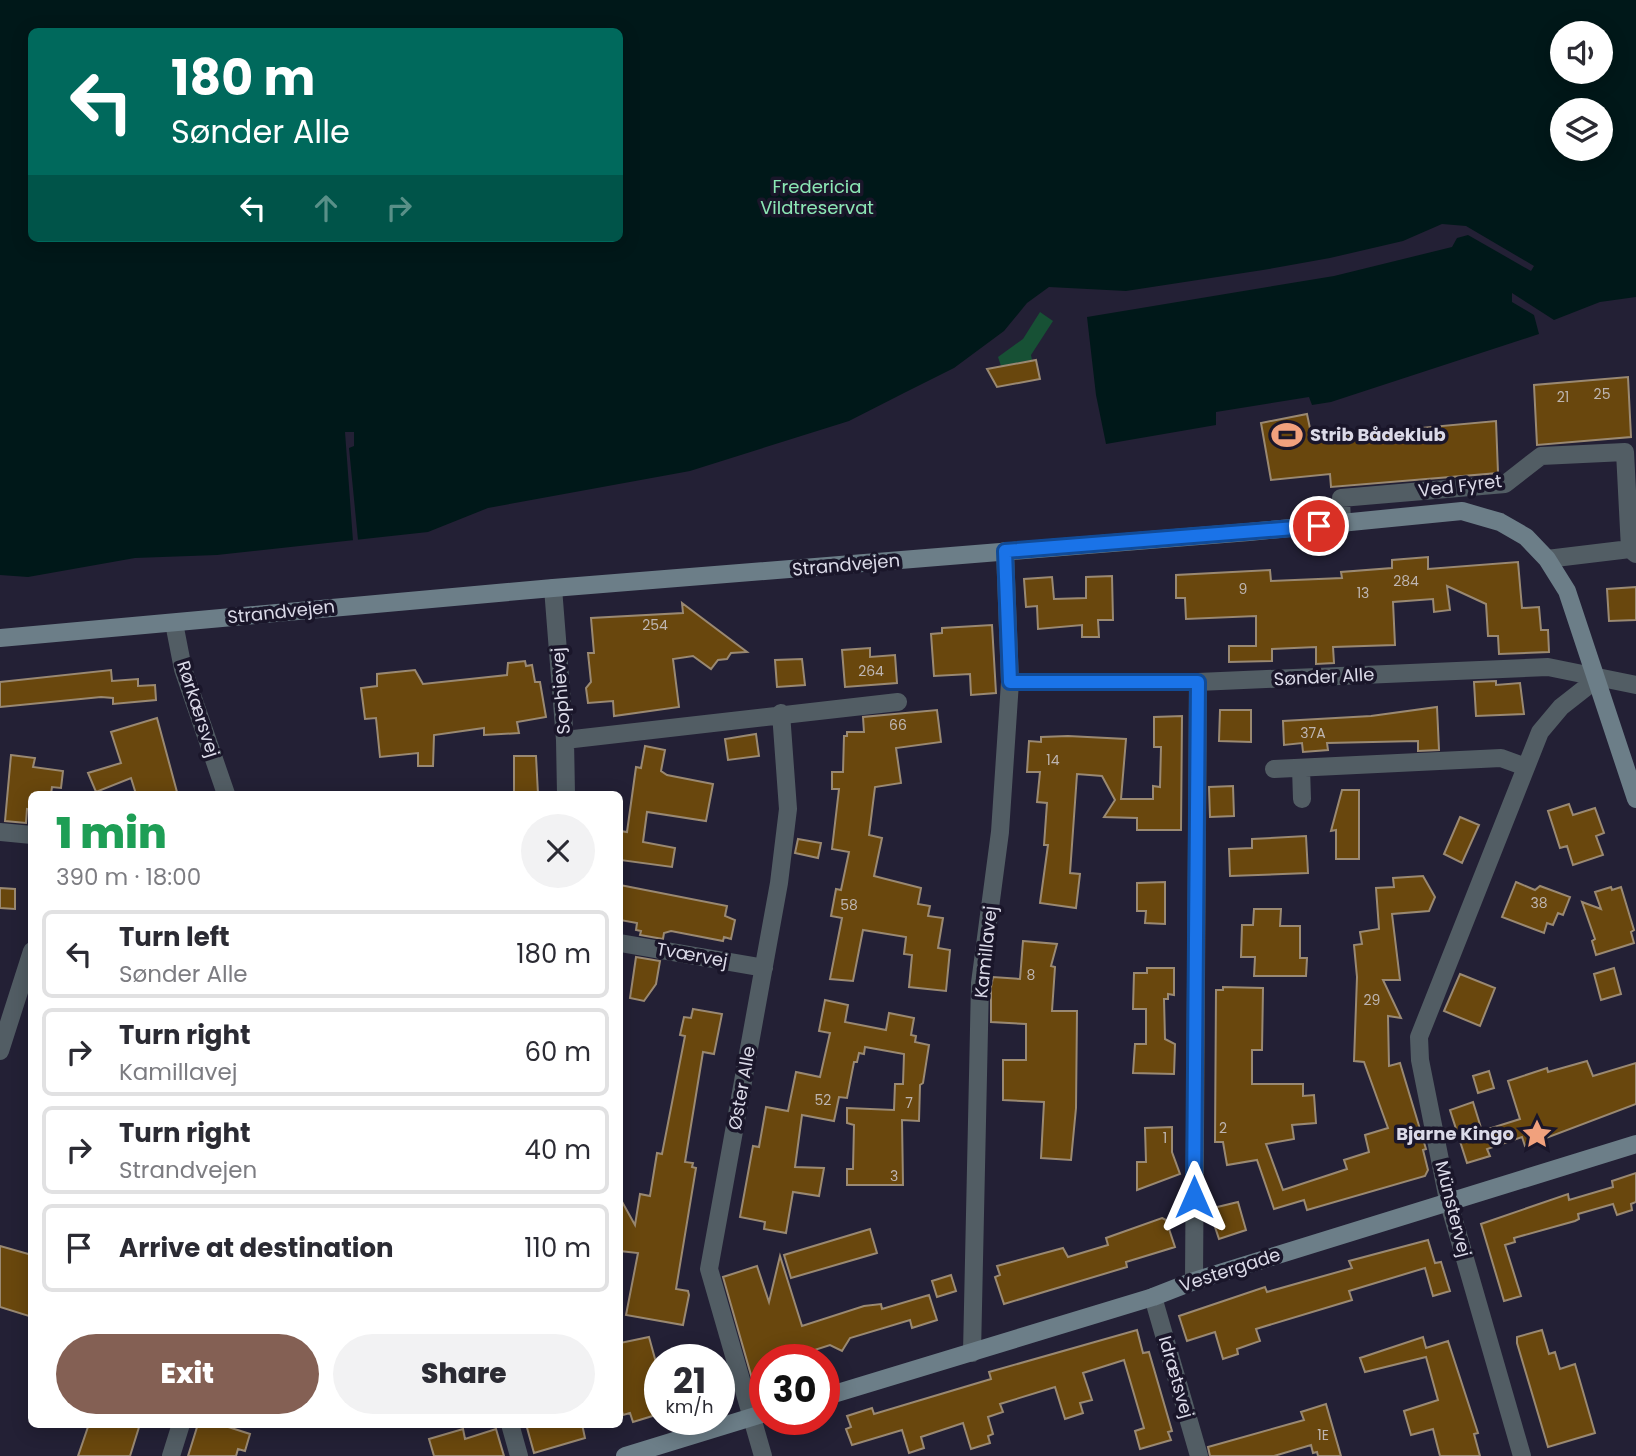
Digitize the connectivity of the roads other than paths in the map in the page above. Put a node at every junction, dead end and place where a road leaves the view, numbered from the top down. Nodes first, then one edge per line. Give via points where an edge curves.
1 (1342, 524) junction
2 (1005, 551) junction
3 (1633, 551) edge
4 (1547, 559) junction
5 (553, 588) junction
6 (174, 623) junction
7 (0, 638) edge
8 (1598, 678) junction
9 (1010, 682) junction
10 (1198, 682) junction
11 (1636, 685) edge
12 (898, 702) dead end
13 (780, 713) junction
14 (565, 740) junction
15 (1526, 767) junction
16 (1301, 768) junction
17 (1274, 769) dead end
18 (225, 791) edge
19 (566, 791) edge
20 (1302, 799) dead end
21 (1636, 799) edge
22 (0, 832) edge
23 (28, 835) edge
24 (623, 944) edge
25 (28, 964) edge
26 (764, 968) junction
27 (0, 1051) edge
28 (1636, 1144) edge
29 (1448, 1200) junction
30 (1194, 1281) junction
31 (1153, 1297) junction
32 (972, 1353) junction
33 (749, 1388) edge
34 (840, 1391) edge
35 (749, 1418) edge
36 (179, 1428) edge
37 (511, 1428) edge
38 (760, 1435) edge
39 (171, 1456) edge
40 (519, 1456) edge
41 (625, 1456) edge
42 (763, 1456) edge
43 (1199, 1456) edge
44 (1522, 1456) edge

1 - 2 street, Strandvejen
1 - 3 street, Ved Fyret via 1341,498 1505,484 1541,456 1625,452
1 - 4 street, Strandvejen via 1462,511 1500,522 1525,537
2 - 5 street, Strandvejen
2 - 9 street, Kamillavej
3 - 4 street, Ved Fyret
4 - 8 street, Strandvejen via 1567,591
5 - 6 street, Strandvejen
5 - 14 street, Sophievej
6 - 7 street, Strandvejen
6 - 18 street, Rørkærsvej via 183,669
8 - 10 street, Sønder Alle via 1548,667
8 - 11 street, Sønder Alle
8 - 15 street, Münstervej via 1540,732
8 - 21 street, Strandvejen
9 - 10 street, Sønder Alle
9 - 32 street, Kamillavej via 1000,832 980,983
10 - 30 street
12 - 13 street
13 - 14 street
13 - 26 street, Øster Alle via 788,809
14 - 19 street, Sophievej
15 - 16 street via 1501,758
15 - 29 street, Münstervej via 1419,1037
16 - 17 street
16 - 20 street
22 - 23 street
24 - 26 street, Tværvej
25 - 27 street
26 - 33 street, Øster Alle via 709,1269
28 - 29 street, Vestergade
29 - 30 street, Vestergade
29 - 44 street, Münstervej
30 - 31 street, Vestergade
31 - 32 street, Vestergade
31 - 43 street, Idrætsvej
32 - 34 street, Vestergade
35 - 41 street
36 - 39 street
37 - 40 street
38 - 42 street, Øster Alle

